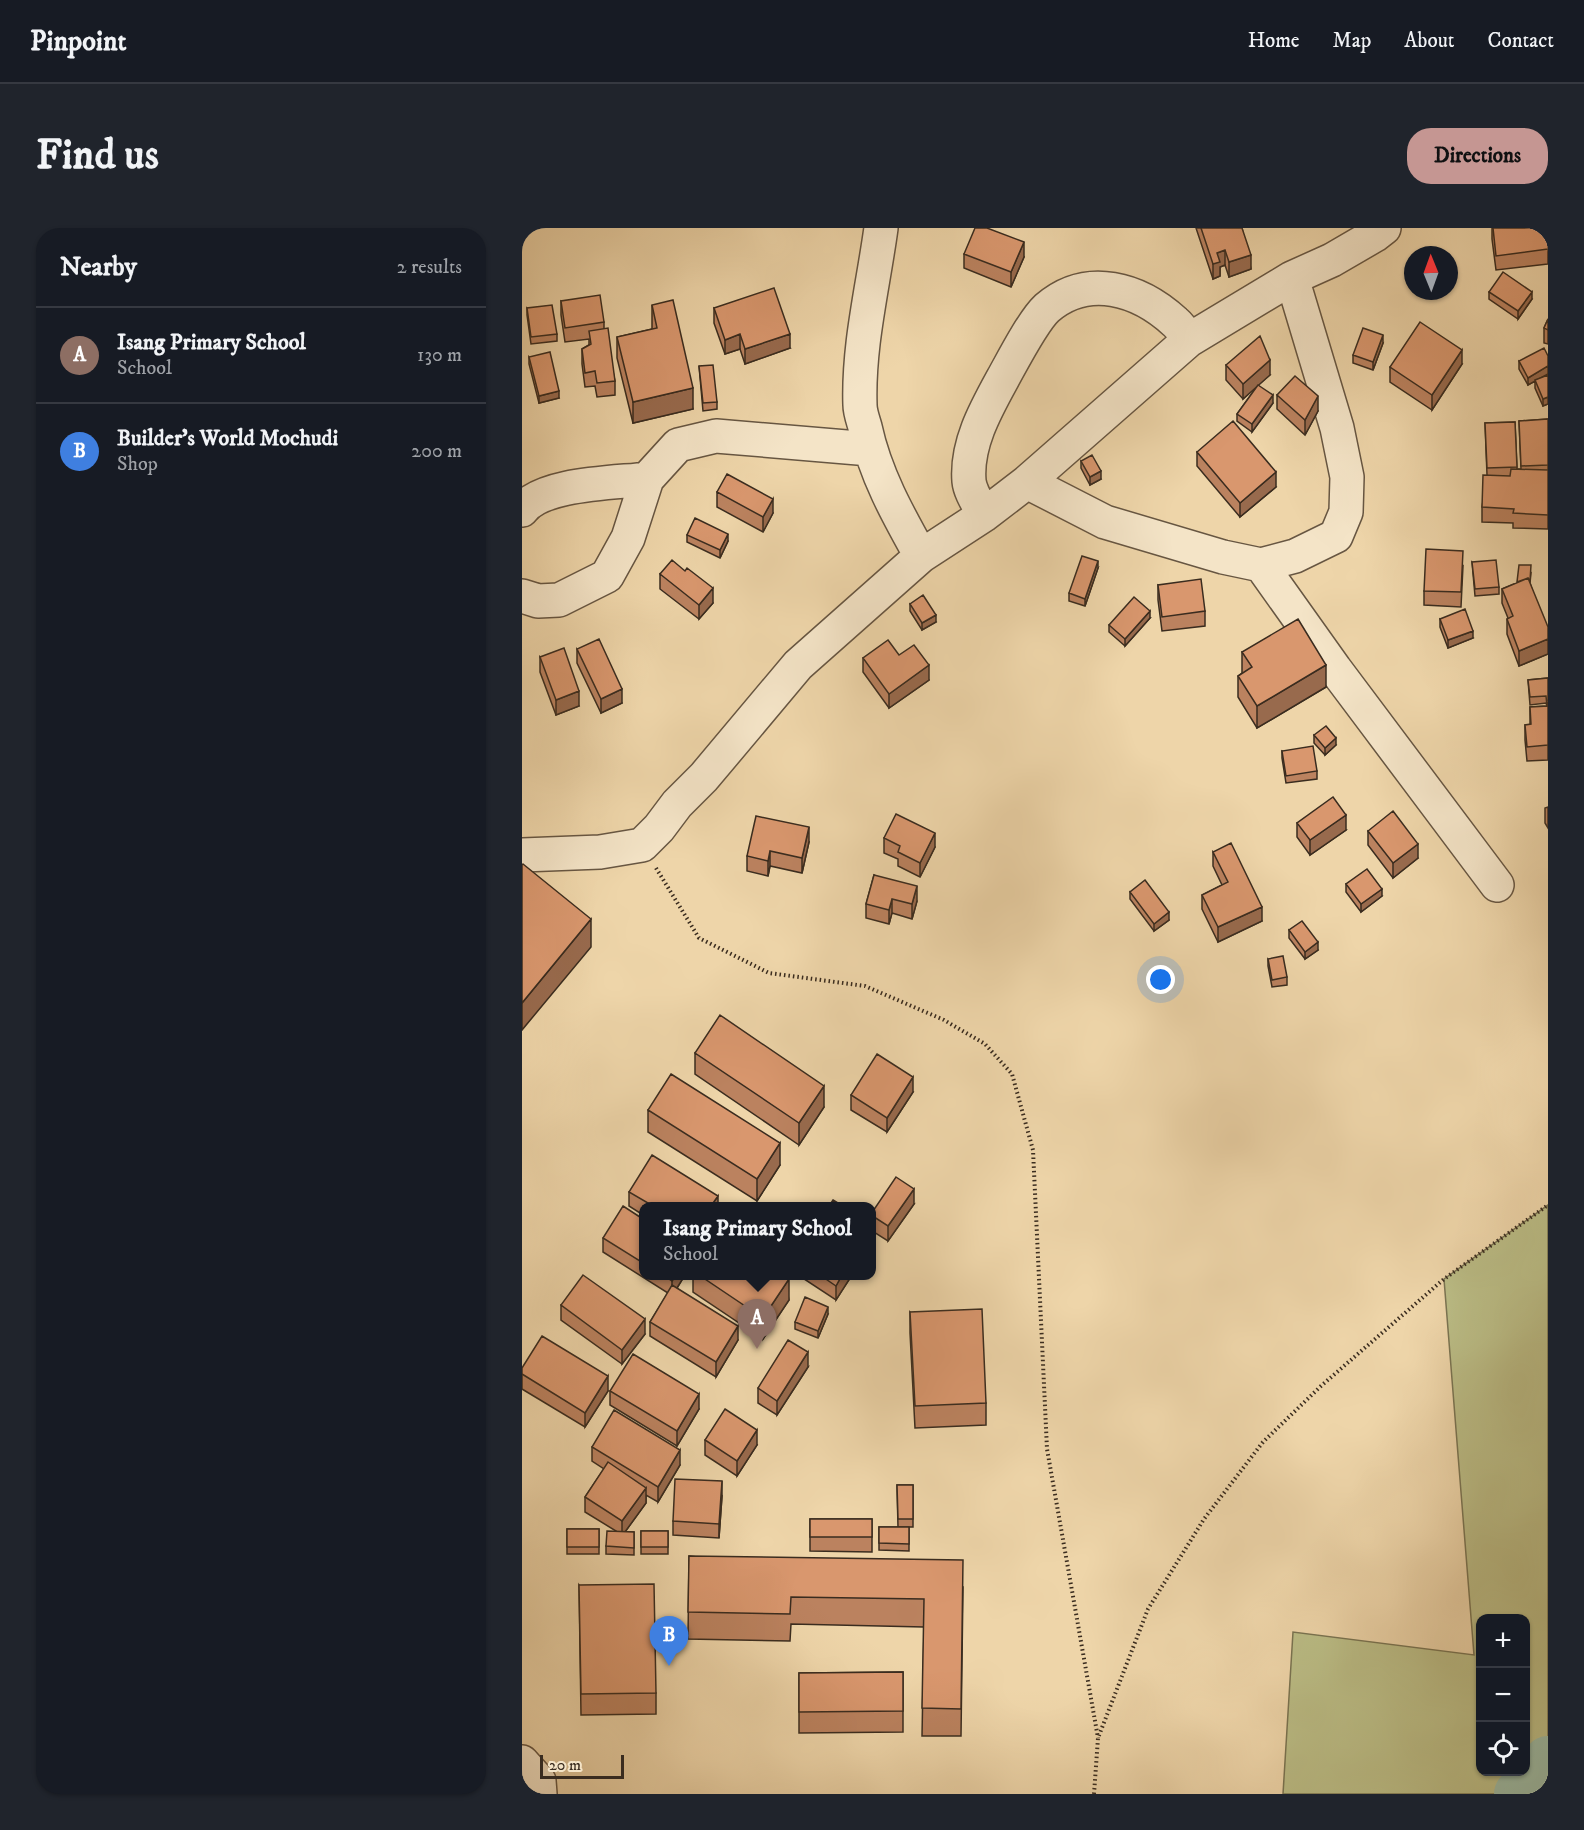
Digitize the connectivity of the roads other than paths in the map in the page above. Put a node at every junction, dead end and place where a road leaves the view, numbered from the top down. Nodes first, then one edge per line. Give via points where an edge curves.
1 (880, 228) edge
2 (1384, 228) edge
3 (1292, 278) junction
4 (1189, 340) junction
5 (870, 449) junction
6 (647, 479) junction
7 (1027, 482) junction
8 (522, 510) edge
9 (984, 515) junction
10 (921, 556) junction
11 (1261, 564) junction
12 (522, 597) edge
13 (522, 855) edge
14 (1497, 885) dead end
15 (522, 1762) edge
16 (540, 1794) edge

1 - 5 street via 862,338 860,406
2 - 3 street via 1332,260
3 - 4 street
3 - 11 street via 1337,428 1347,477 1346,512 1336,536 1294,556
4 - 7 street
4 - 9 street via 1176,322 1139,297 1117,289 1092,288 1067,295 1046,309 981,419 970,458 969,483
5 - 6 street via 716,436 678,445
5 - 10 street via 891,503
6 - 8 street via 562,488 526,504
6 - 12 street via 628,538 607,576 560,600
7 - 9 street
7 - 11 street via 1105,522 1223,557
9 - 10 street
10 - 13 street via 798,665 642,845 600,852
11 - 14 street
15 - 16 street via 539,1781

